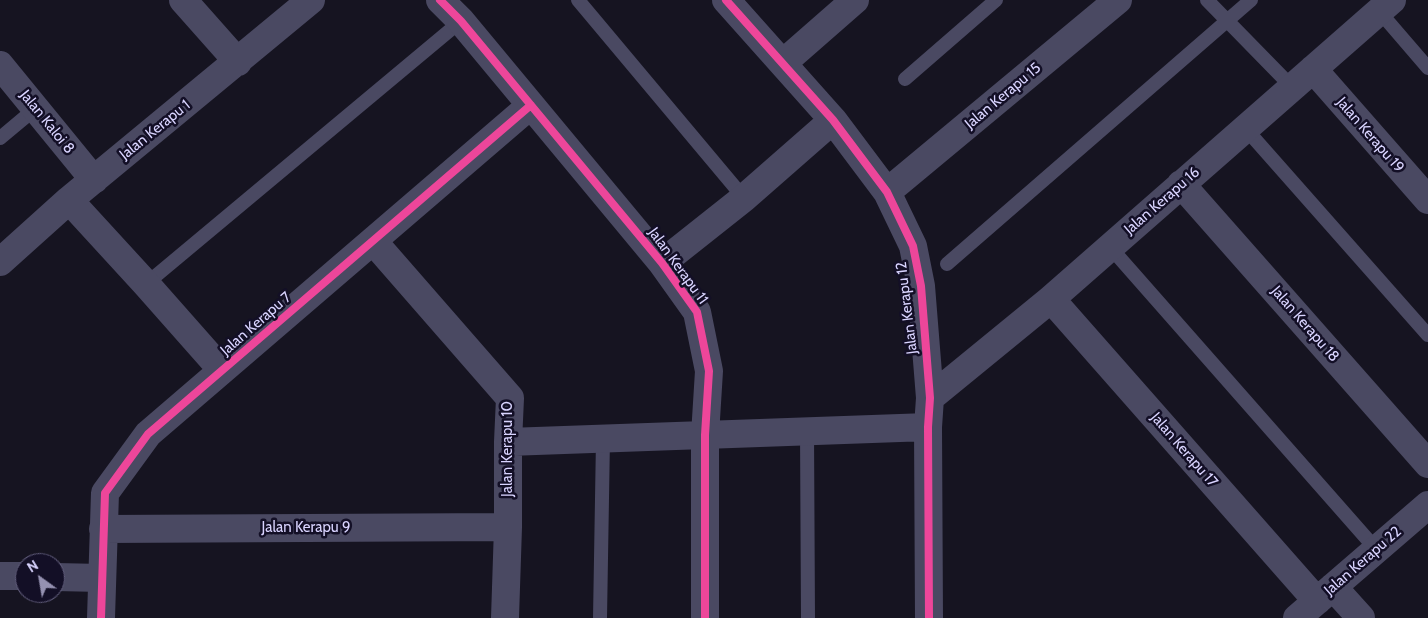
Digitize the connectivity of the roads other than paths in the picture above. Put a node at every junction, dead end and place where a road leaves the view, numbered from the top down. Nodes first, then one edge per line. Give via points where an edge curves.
1 (183, 0) edge
2 (311, 0) edge
3 (440, 0) edge
4 (578, 0) edge
5 (726, 0) edge
6 (855, 0) edge
7 (996, 0) edge
8 (1118, 0) edge
9 (1207, 0) edge
10 (1251, 0) edge
11 (1385, 6) edge
12 (1227, 20) junction
13 (461, 21) junction
14 (238, 62) junction
15 (783, 63) junction
16 (0, 65) edge
17 (1428, 68) edge
18 (1312, 69) junction
19 (905, 79) dead end
20 (1292, 87) junction
21 (531, 105) junction
22 (36, 108) junction
23 (833, 120) junction
24 (1245, 128) junction
25 (0, 138) edge
26 (94, 180) junction
27 (1181, 184) junction
28 (887, 192) junction
29 (744, 198) junction
30 (69, 200) junction
31 (1428, 200) edge
32 (373, 241) junction
33 (1110, 247) junction
34 (0, 262) edge
35 (662, 263) junction
36 (947, 264) dead end
37 (146, 284) junction
38 (1051, 299) junction
39 (1428, 335) edge
40 (222, 370) junction
41 (930, 398) junction
42 (928, 427) junction
43 (808, 431) junction
44 (705, 435) junction
45 (603, 439) junction
46 (508, 442) junction
47 (1428, 464) edge
48 (1428, 505) edge
49 (508, 527) junction
50 (103, 529) junction
51 (1368, 540) dead end
52 (0, 576) edge
53 (15, 576) edge
54 (65, 577) edge
55 (102, 578) junction
56 (1316, 602) edge
57 (101, 618) edge
58 (505, 618) edge
59 (600, 618) edge
60 (705, 618) edge
61 (808, 618) edge
62 (929, 618) edge
63 (1361, 618) edge

1 - 14 street
2 - 14 street, Jalan Kerapu 1
3 - 13 street, Jalan Kerapu 11
4 - 29 lane
5 - 15 street, Jalan Kerapu 12
6 - 15 street
7 - 19 lane
8 - 28 street, Jalan Kerapu 15
9 - 12 lane
10 - 12 lane
11 - 17 lane
11 - 18 street, Jalan Kerapu 16
12 - 20 lane
12 - 36 lane
13 - 21 street, Jalan Kerapu 11
13 - 37 lane
14 - 26 street, Jalan Kerapu 1
15 - 23 street, Jalan Kerapu 12
16 - 22 street, Jalan Kaloi 8
18 - 20 street, Jalan Kerapu 16
18 - 31 street, Jalan Kerapu 19
20 - 24 street, Jalan Kerapu 16
21 - 32 street, Jalan Kerapu 7
21 - 35 street, Jalan Kerapu 11
22 - 25 lane
22 - 26 street, Jalan Kaloi 8
23 - 28 street, Jalan Kerapu 12
23 - 29 street
24 - 27 street, Jalan Kerapu 16
24 - 39 lane
26 - 30 street, Jalan Kerapu 1
27 - 33 street, Jalan Kerapu 16
27 - 47 street, Jalan Kerapu 18
28 - 41 street, Jalan Kerapu 12 via 913,246 921,286
29 - 35 street
30 - 34 street, Jalan Kerapu 1
30 - 37 street
32 - 40 street, Jalan Kerapu 7
32 - 46 street, Jalan Kerapu 10 via 510,398
33 - 38 street, Jalan Kerapu 16
33 - 51 lane
35 - 44 street, Jalan Kerapu 11 via 697,312 709,371
37 - 40 street
38 - 41 street, Jalan Kerapu 16
38 - 56 street, Jalan Kerapu 17
40 - 50 street, Jalan Kerapu 7 via 148,434 105,493
41 - 42 street, Jalan Kerapu 12
42 - 43 street
42 - 62 street, Jalan Kerapu 12
43 - 44 street
43 - 61 lane
44 - 45 street
44 - 60 street, Jalan Kerapu 11
45 - 46 street
45 - 59 lane
46 - 49 street, Jalan Kerapu 10
48 - 56 street, Jalan Kerapu 22
49 - 50 street, Jalan Kerapu 9
49 - 58 street, Jalan Kerapu 10
50 - 55 street, Jalan Kerapu 7
52 - 53 street
54 - 55 street
55 - 57 street, Jalan Kerapu 7
56 - 63 street, Jalan Kerapu 17

